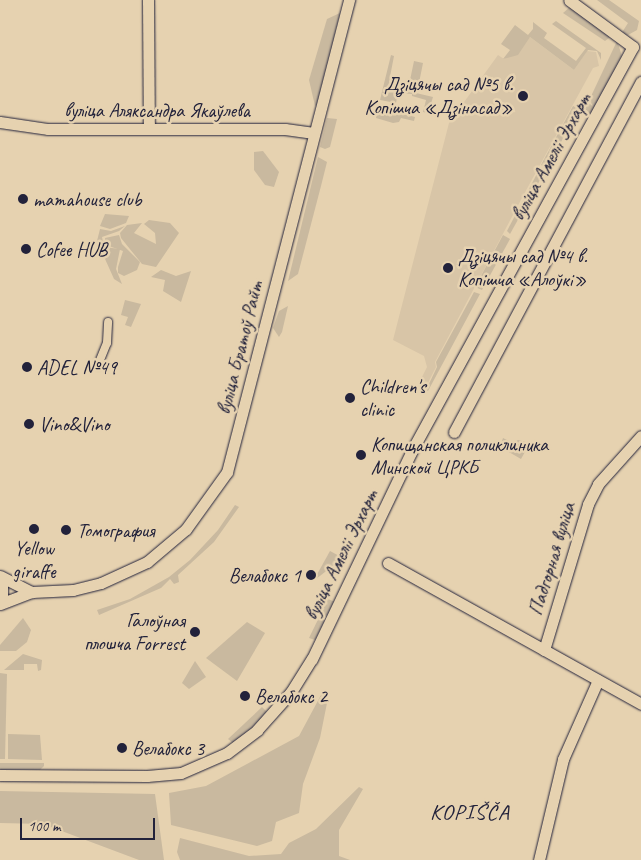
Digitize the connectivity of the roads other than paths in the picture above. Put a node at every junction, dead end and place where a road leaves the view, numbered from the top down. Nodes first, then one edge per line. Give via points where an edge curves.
1 (148, 0) edge
2 (349, 0) edge
3 (569, 0) edge
4 (641, 82) edge
5 (0, 122) edge
6 (149, 129) junction
7 (314, 133) junction
8 (108, 322) dead end
9 (98, 365) dead end
10 (454, 432) dead end
11 (641, 436) edge
12 (388, 563) dead end
13 (0, 576) edge
14 (0, 583) edge
15 (32, 592) junction
16 (0, 594) edge
17 (0, 604) edge
18 (544, 650) junction
19 (598, 680) junction
20 (641, 704) edge
21 (0, 775) edge
22 (539, 860) edge

1 - 6 street
2 - 7 street, вуліца Братоў Райт
3 - 21 street, вуліца Амеліі Эрхарт via 633,47 410,452 312,659 273,714 227,753 181,773 147,776
4 - 10 street
5 - 6 street, вуліца Аляксандра Якаўлева via 48,129
6 - 7 street, вуліца Аляксандра Якаўлева
7 - 15 street, вуліца Братоў Райт via 228,472 186,529 146,562 111,580 85,587
8 - 9 street via 108,343
11 - 18 street, Падгорная вуліца via 598,484 588,504
12 - 18 street
13 - 15 street
14 - 16 main road
15 - 17 street, вуліца Братоў Райт
18 - 19 street
19 - 20 street
19 - 22 street via 563,759

